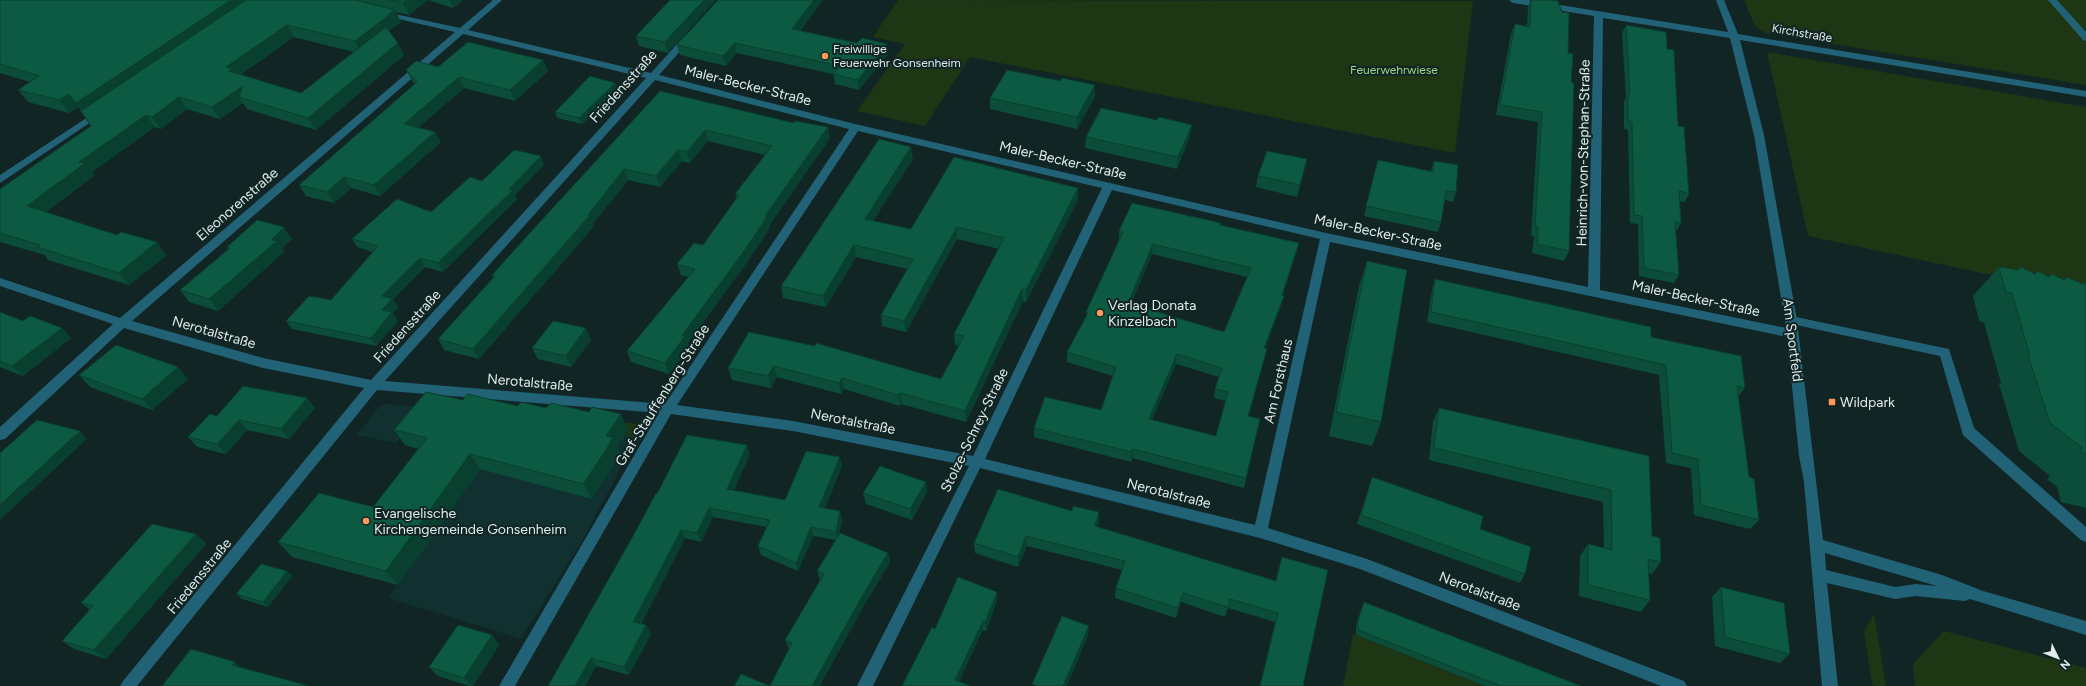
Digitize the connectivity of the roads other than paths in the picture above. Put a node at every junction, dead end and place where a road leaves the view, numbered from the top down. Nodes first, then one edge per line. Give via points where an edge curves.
1 (498, 0) edge
2 (1513, 0) edge
3 (1720, 0) edge
4 (2052, 0) edge
5 (376, 11) edge
6 (1599, 15) junction
7 (696, 29) edge
8 (459, 32) junction
9 (1734, 35) junction
10 (2086, 38) edge
11 (652, 76) junction
12 (2086, 94) edge
13 (107, 107) edge
14 (855, 127) junction
15 (0, 180) edge
16 (1109, 185) junction
17 (1326, 237) junction
18 (0, 282) edge
19 (1594, 292) junction
20 (1791, 320) junction
21 (122, 323) junction
22 (1792, 334) junction
23 (374, 385) junction
24 (668, 409) junction
25 (0, 435) edge
26 (977, 462) junction
27 (1260, 532) junction
28 (2086, 536) edge
29 (1816, 544) junction
30 (1819, 574) junction
31 (1981, 597) junction
32 (2086, 628) edge
33 (128, 686) edge
34 (507, 686) edge
35 (865, 686) edge
36 (1679, 686) edge
37 (1830, 686) edge

1 - 8 street, Eleonorenstraße
2 - 6 street, Kirchstraße
3 - 9 street, Am Sportfeld
4 - 10 street
5 - 8 street, Maler-Becker-Straße
6 - 9 street, Kirchstraße
6 - 19 street, Heinrich-von-Stephan-Straße
7 - 11 street, Friedensstraße
8 - 11 street, Maler-Becker-Straße
8 - 21 street, Eleonorenstraße
9 - 12 street, Kirchstraße
9 - 20 street, Am Sportfeld via 1759,135
11 - 14 street, Maler-Becker-Straße
11 - 23 street, Friedensstraße
13 - 15 street
14 - 16 street, Maler-Becker-Straße
14 - 24 street, Graf-Stauffenberg-Straße
16 - 17 street, Maler-Becker-Straße
16 - 26 street, Stolze-Schrey-Straße
17 - 19 street, Maler-Becker-Straße
17 - 27 street, Am Forsthaus
18 - 21 street, Nerotalstraße
19 - 22 street, Maler-Becker-Straße
20 - 22 street, Am Sportfeld
20 - 28 street via 1945,352 1968,431
21 - 23 street, Nerotalstraße via 263,362
21 - 25 street, Eleonorenstraße
22 - 29 street, Am Sportfeld via 1811,482
23 - 24 street, Nerotalstraße
23 - 33 street, Friedensstraße
24 - 26 street, Nerotalstraße via 792,426
24 - 34 street, Graf-Stauffenberg-Straße
26 - 27 street, Nerotalstraße
26 - 35 street, Stolze-Schrey-Straße
27 - 36 street, Nerotalstraße via 1362,563
29 - 30 street, Am Sportfeld
29 - 31 street via 1942,581
30 - 31 street via 1895,592 1915,590
30 - 37 street, Am Sportfeld
31 - 32 street

